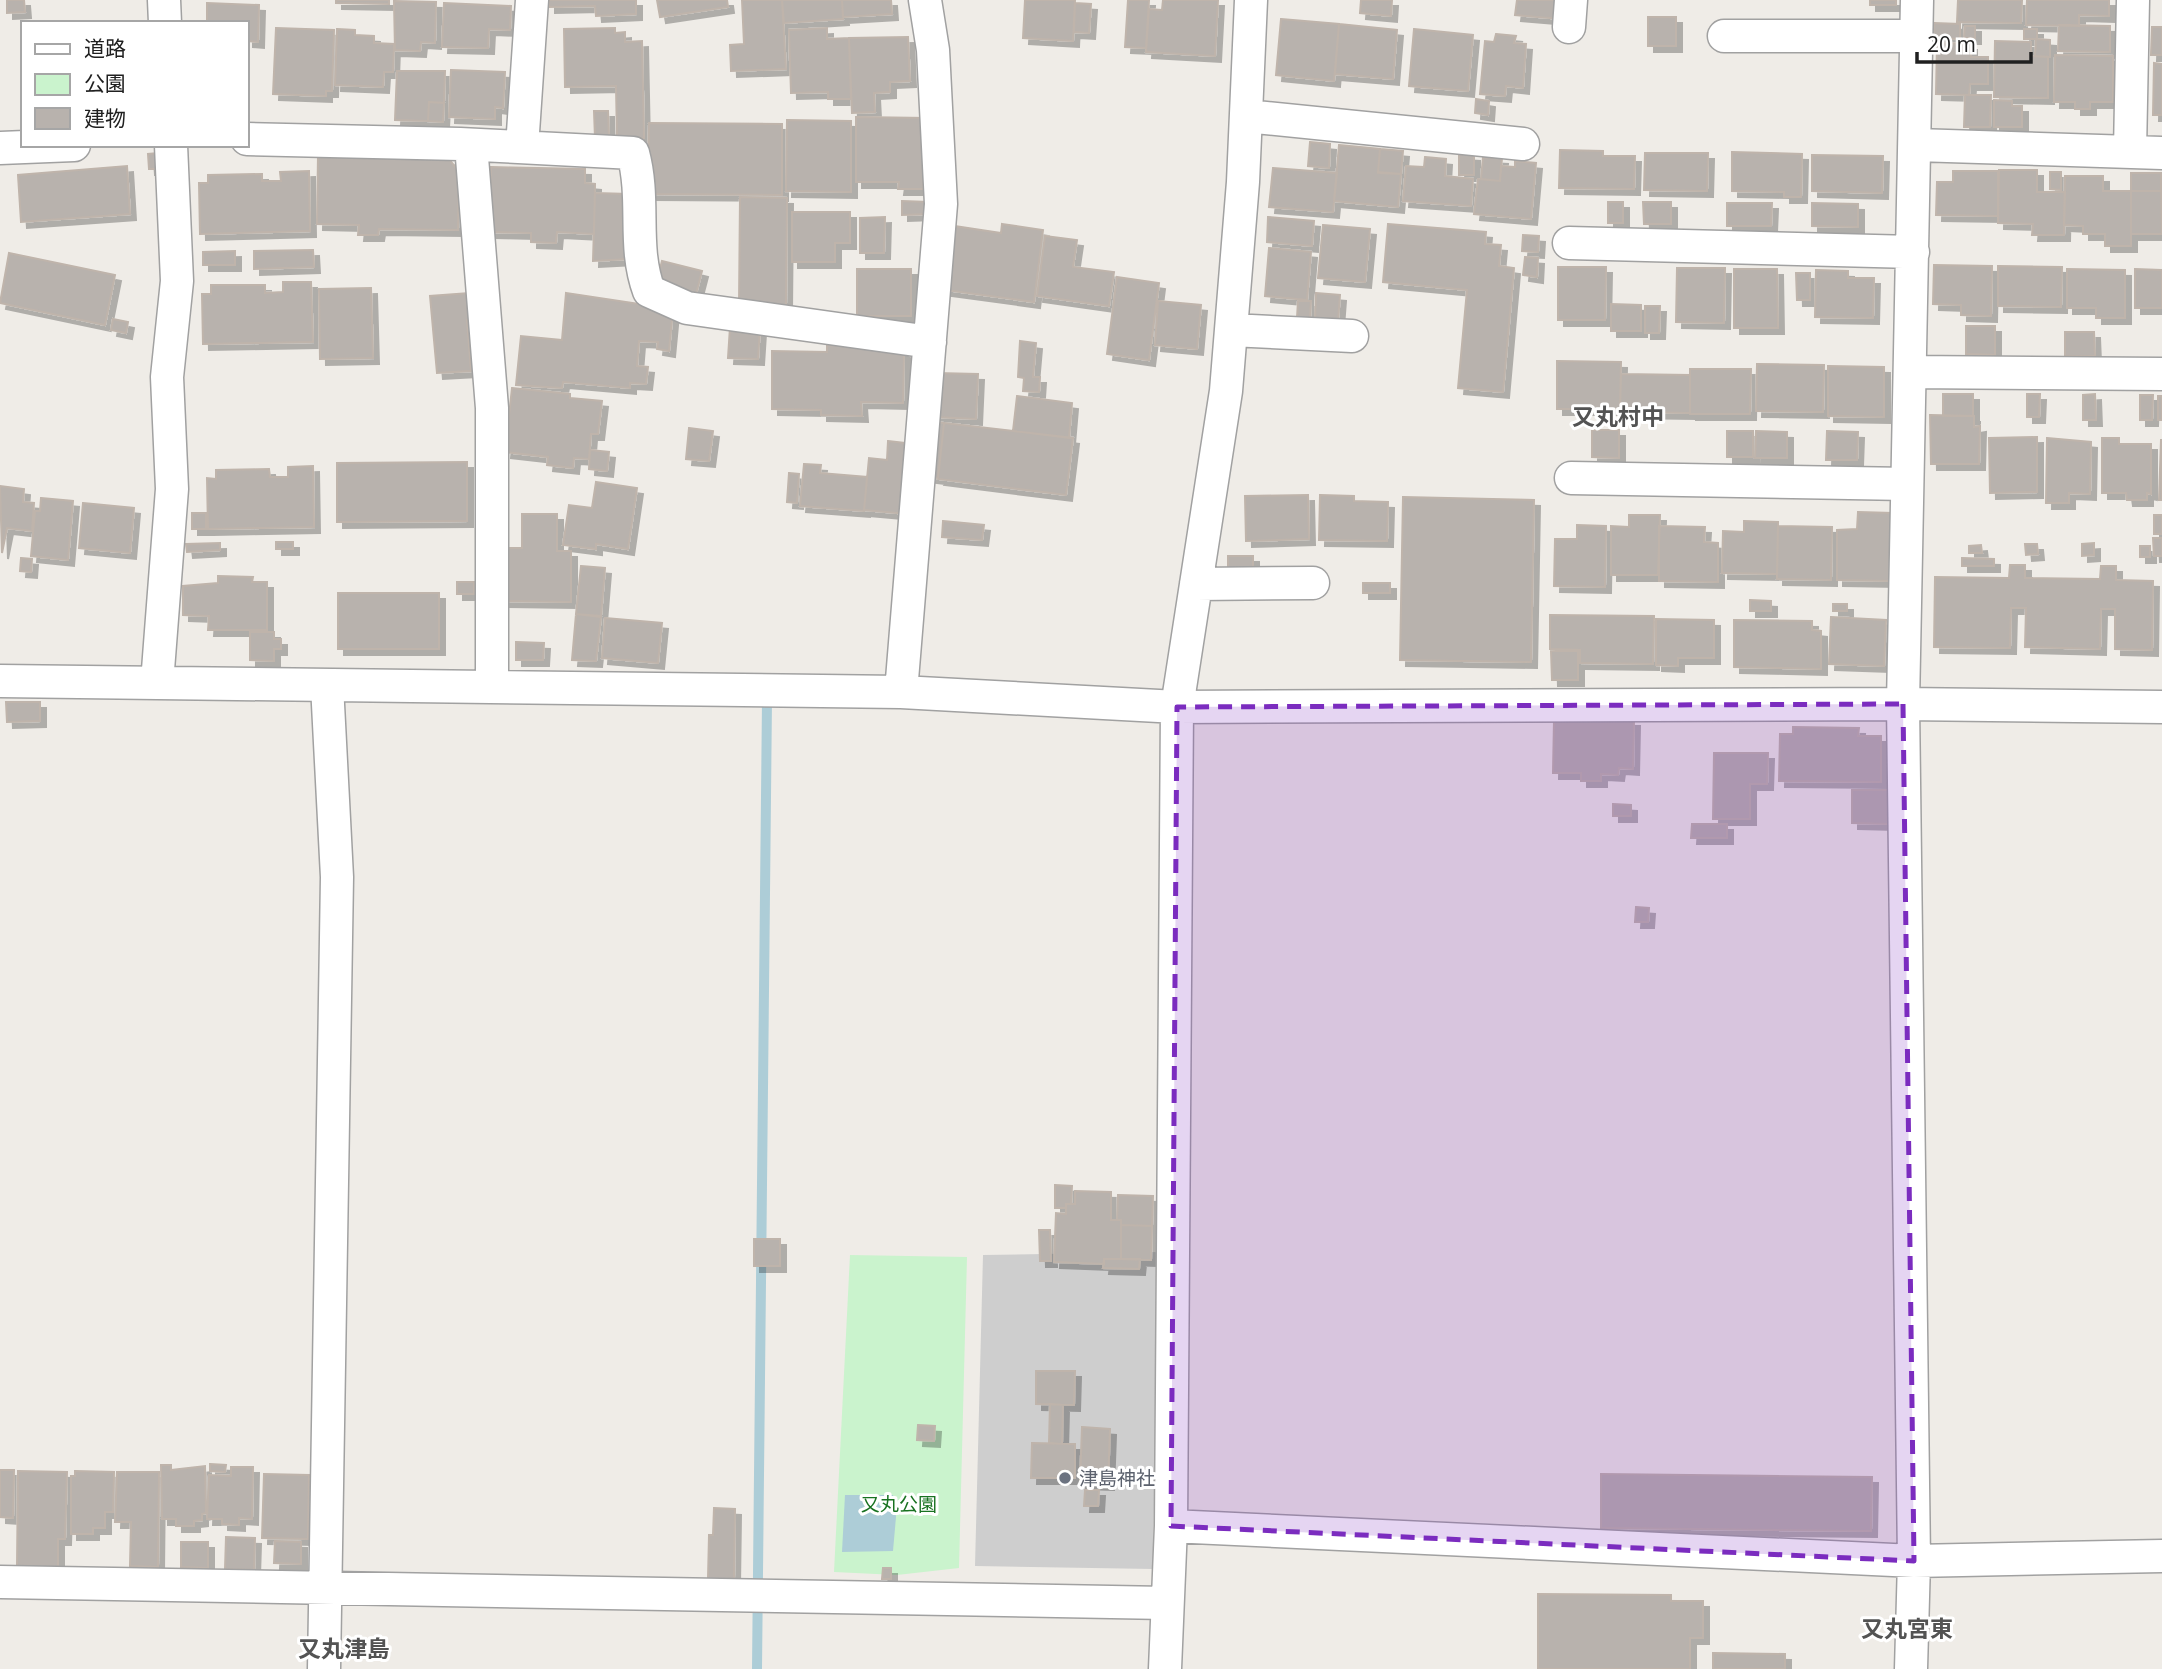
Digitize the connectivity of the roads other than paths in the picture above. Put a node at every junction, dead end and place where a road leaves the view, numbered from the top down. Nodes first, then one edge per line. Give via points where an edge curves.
1 (164, 0) edge
2 (532, 0) edge
3 (925, 0) edge
4 (1251, 0) edge
5 (1917, 0) edge
6 (2133, 0) edge
7 (165, 21) edge
8 (1724, 36) dead end
9 (1916, 36) junction
10 (1246, 116) junction
11 (248, 139) edge
12 (1524, 144) dead end
13 (471, 145) junction
14 (1916, 145) junction
15 (25, 147) edge
16 (171, 147) edge
17 (522, 147) junction
18 (0, 148) edge
19 (2130, 151) junction
20 (2162, 153) edge
21 (1569, 243) dead end
22 (1913, 252) junction
23 (1231, 330) junction
24 (1352, 336) dead end
25 (930, 342) junction
26 (1910, 372) junction
27 (2162, 374) edge
28 (1571, 478) dead end
29 (1907, 484) junction
30 (1312, 583) dead end
31 (1196, 584) junction
32 (0, 681) edge
33 (156, 682) junction
34 (327, 685) junction
35 (492, 687) junction
36 (901, 692) junction
37 (1903, 704) junction
38 (1177, 707) junction
39 (2162, 707) edge
40 (1171, 1526) junction
41 (2162, 1556) edge
42 (1913, 1561) junction
43 (0, 1582) edge
44 (326, 1586) junction
45 (1166, 1602) junction
46 (324, 1669) edge
47 (1164, 1669) edge
48 (1912, 1669) edge

1 - 7 street
2 - 17 street
3 - 25 street via 933,50 942,204
4 - 10 street
5 - 9 street
6 - 19 street
8 - 9 street
9 - 14 street
10 - 12 street
10 - 23 street
11 - 13 street
13 - 17 street
13 - 35 street via 492,408
14 - 19 street
14 - 22 street
15 - 18 street
16 - 33 street via 177,281 167,377 172,489
17 - 25 street via 633,153 641,181 640,267 649,291 687,308
19 - 20 street
21 - 22 street
22 - 26 street
23 - 24 street
23 - 31 street
25 - 36 street
26 - 27 street
26 - 29 street
28 - 29 street
29 - 37 street
30 - 31 street
31 - 38 street
32 - 33 street
33 - 34 street
34 - 35 street
34 - 44 street via 337,877
35 - 36 street
36 - 38 street
37 - 38 street
37 - 39 street
37 - 42 street
38 - 40 street
40 - 42 street
40 - 45 street
41 - 42 street
42 - 48 street
43 - 44 street
44 - 45 street
44 - 46 street
45 - 47 street

